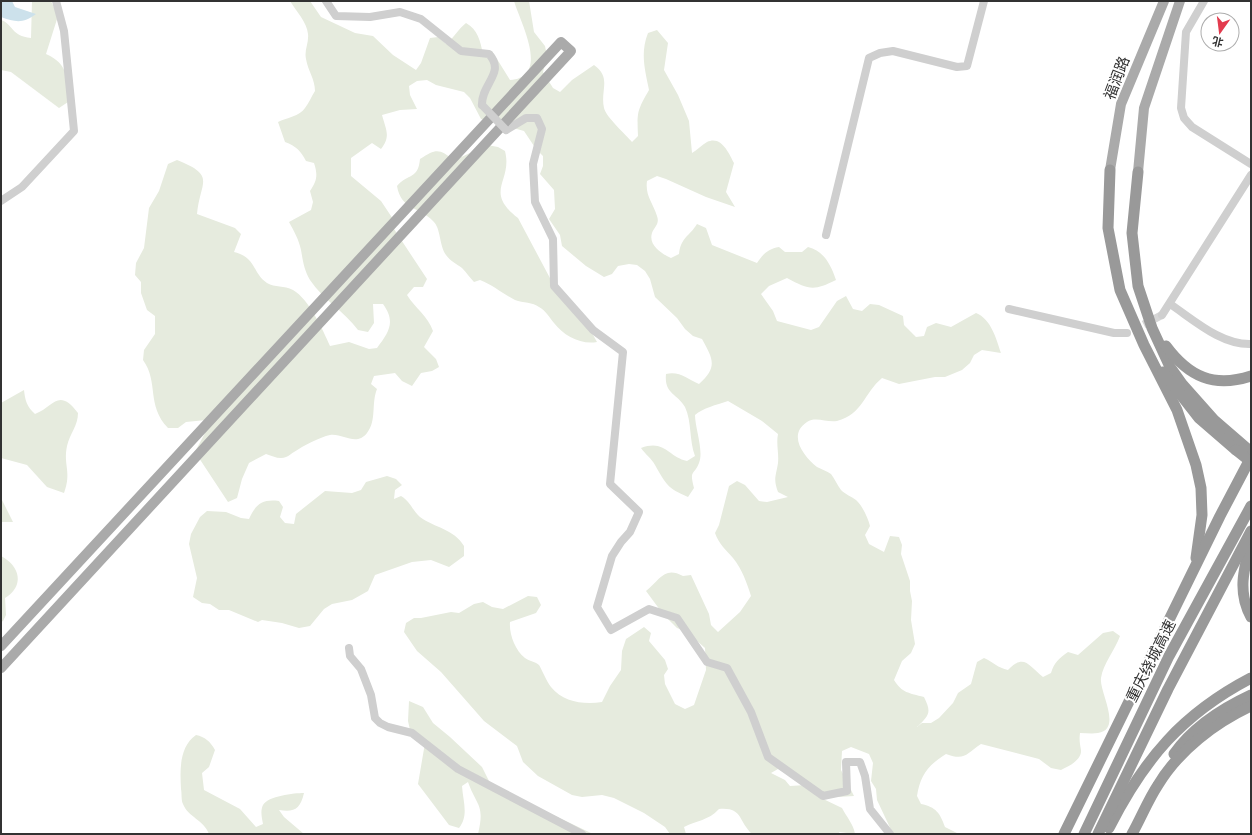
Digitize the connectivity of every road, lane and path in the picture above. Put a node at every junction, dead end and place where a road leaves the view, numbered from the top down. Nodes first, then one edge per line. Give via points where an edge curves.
1 (56, 1) edge
2 (326, 1) edge
3 (984, 1) edge
4 (1164, 1) edge
5 (1180, 1) edge
6 (1204, 1) edge
7 (1251, 164) edge
8 (1110, 170) joint
9 (1138, 172) joint
10 (1251, 175) edge
11 (1, 201) edge
12 (826, 235) dead end
13 (1170, 304) junction
14 (1009, 309) dead end
15 (1162, 315) tunnel mouth
16 (1152, 328) junction
17 (1127, 333) tunnel mouth
18 (1251, 344) edge
19 (1144, 345) junction
20 (1251, 376) edge
21 (1237, 446) junction
22 (1251, 452) edge
23 (1251, 457) edge
24 (1251, 462) edge
25 (1251, 506) edge
26 (1251, 531) edge
27 (1251, 542) edge
28 (1195, 567) junction
29 (1251, 617) edge
30 (1, 646) edge
31 (349, 648) dead end
32 (1, 668) edge
33 (1251, 678) edge
34 (1251, 695) edge
35 (1251, 706) edge
36 (1157, 785) junction
37 (582, 834) edge
38 (890, 834) edge
39 (1064, 834) edge
40 (1084, 834) edge
41 (1098, 834) edge
42 (1106, 834) edge
43 (1132, 834) edge

1 - 11 street via 64,31 74,131 22,187
2 - 38 street, bridge via 336,16 370,17 400,12 421,19 461,51 489,54 495,61 496,69 481,96 482,104 506,130 526,118 537,118 542,129 533,164 535,202 553,240 554,286 593,330 623,352 610,484 639,512 630,532 612,556 597,607 611,630 649,610 677,618 707,662 727,668 750,712 768,757 823,796 847,791 846,762 860,762 870,809
3 - 12 street via 967,66 957,67 892,51 870,58
4 - 8 main road, 福润路 via 1121,104
5 - 9 main road via 1144,108
6 - 7 street via 1186,32 1181,108 1184,118 1192,127
8 - 19 highway via 1108,228 1120,290
9 - 16 highway via 1132,233 1138,286
10 - 13 street
13 - 15 street
13 - 18 street via 1226,340
14 - 17 street via 1114,333
16 - 20 highway via 1172,354 1200,376 1216,382 1235,381
16 - 21 highway via 1170,367 1182,384
19 - 21 highway via 1199,418
19 - 28 highway via 1177,410 1196,465 1201,488 1202,515
21 - 22 highway
21 - 24 highway, bridge
23 - 28 highway
25 - 40 highway, 重庆绕城高速 via 1169,656
26 - 41 highway, 重庆绕城高速 via 1168,689
27 - 29 highway via 1242,589 1246,608
28 - 39 highway
30 - 32 main road via 561,42 571,51
31 - 37 street via 350,656 361,669 371,695 375,718 380,723 412,733 458,769
33 - 42 highway via 1230,689 1183,722 1139,775
34 - 36 highway via 1214,715 1190,735 1172,757
35 - 36 highway via 1202,736 1180,756
36 - 43 highway

